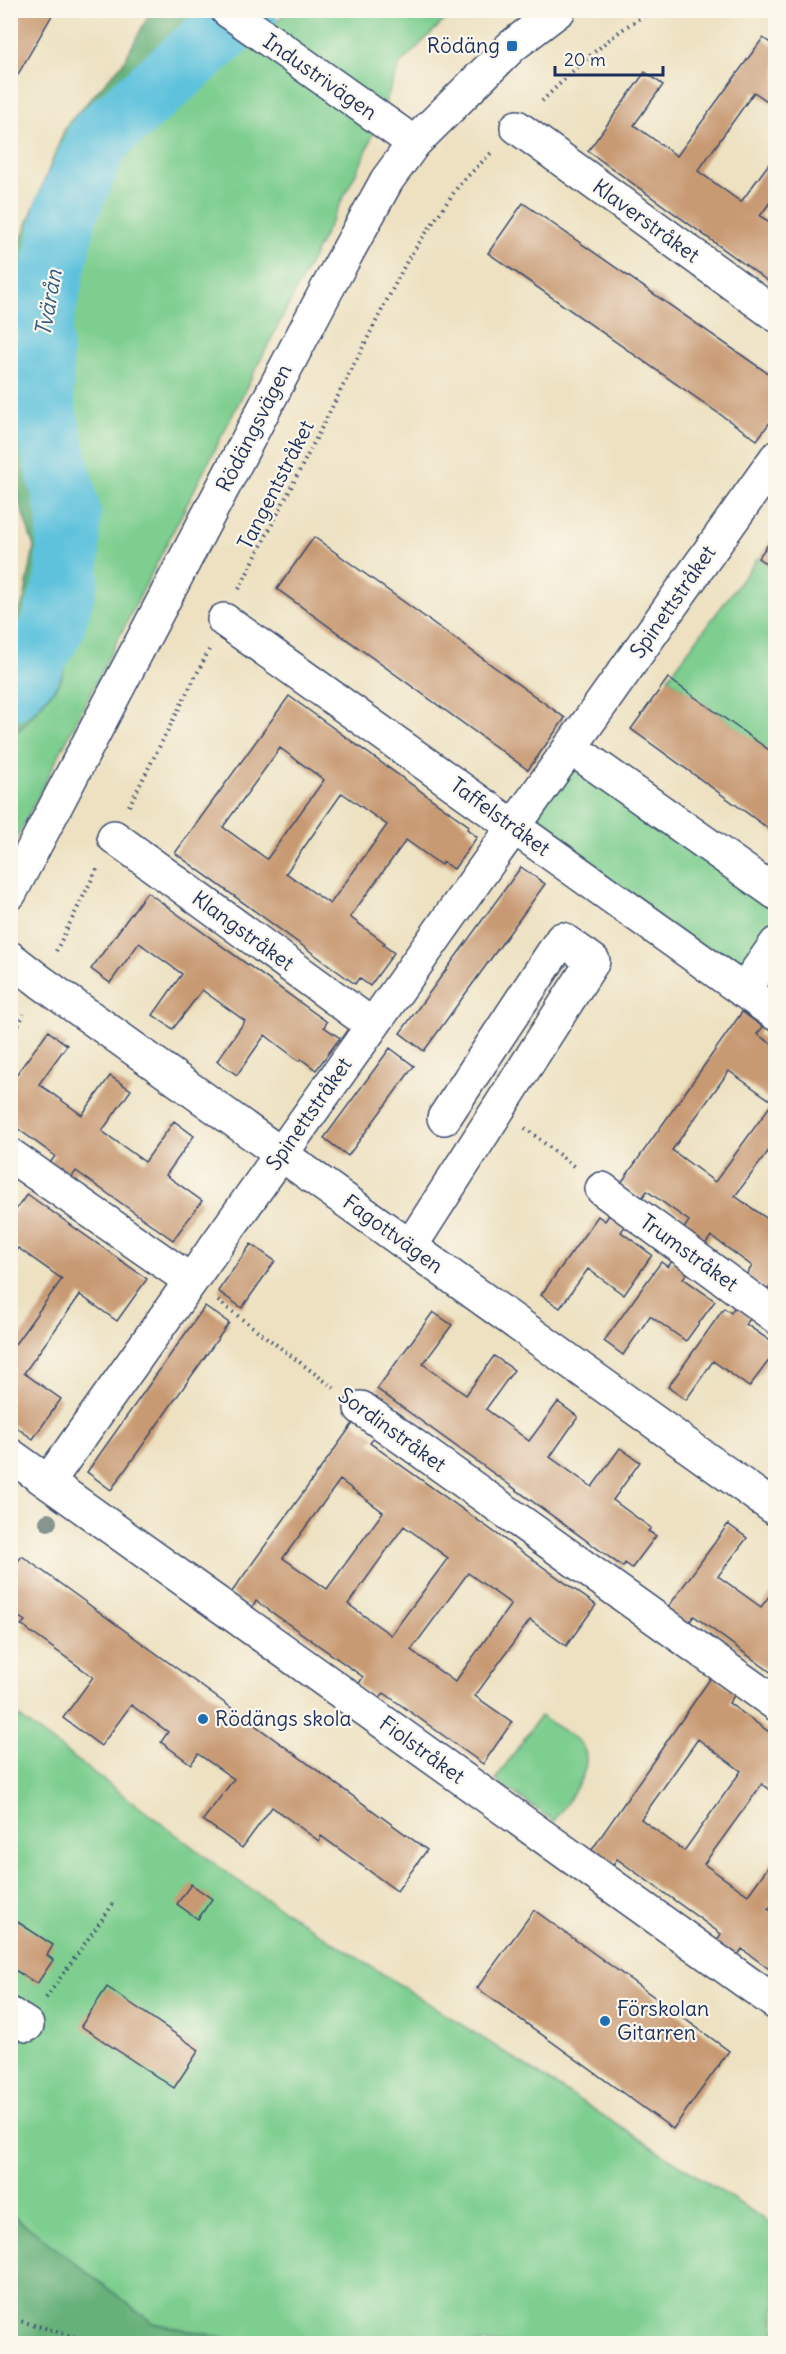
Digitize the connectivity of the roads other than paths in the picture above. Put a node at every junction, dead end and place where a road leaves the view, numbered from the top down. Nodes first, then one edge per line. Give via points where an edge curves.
1 (227, 10) edge
2 (559, 10) edge
3 (517, 127) road end
4 (414, 143) junction
5 (776, 315) edge
6 (776, 458) edge
7 (224, 620) road end
8 (570, 747) junction
9 (513, 826) junction
10 (114, 837) road end
11 (10, 893) edge
12 (776, 893) edge
13 (776, 944) edge
14 (10, 958) edge
15 (743, 991) junction
16 (776, 1014) edge
17 (372, 1025) junction
18 (444, 1118) dead end
19 (281, 1152) junction
20 (10, 1155) edge
21 (602, 1189) road end
22 (410, 1247) junction
23 (191, 1281) junction
24 (776, 1317) edge
25 (361, 1408) road end
26 (10, 1455) edge
27 (48, 1482) junction
28 (776, 1509) edge
29 (776, 1704) edge
30 (776, 2003) edge

1 - 4 street, Industrivägen
2 - 4 street, Rödängsvägen via 512,46
3 - 5 street, Klaverstråket
4 - 11 street, Rödängsvägen via 387,180 327,288
6 - 8 street, Spinettstråket
7 - 9 street, Taffelstråket
8 - 9 street, Spinettstråket
8 - 12 street
9 - 15 street, Taffelstråket
9 - 17 street, Spinettstråket
10 - 17 street, Klangstråket
13 - 15 street
14 - 19 street, Fagottvägen
15 - 16 street, Taffelstråket
17 - 19 street, Spinettstråket
18 - 22 street via 562,939 593,961
19 - 22 street, Fagottvägen
19 - 23 street, Spinettstråket
20 - 23 street
21 - 24 street, Trumstråket
22 - 28 street, Fagottvägen
23 - 27 street, Spinettstråket
25 - 29 street, Sordinstråket
26 - 27 street, Fiolstråket
27 - 30 street, Fiolstråket

